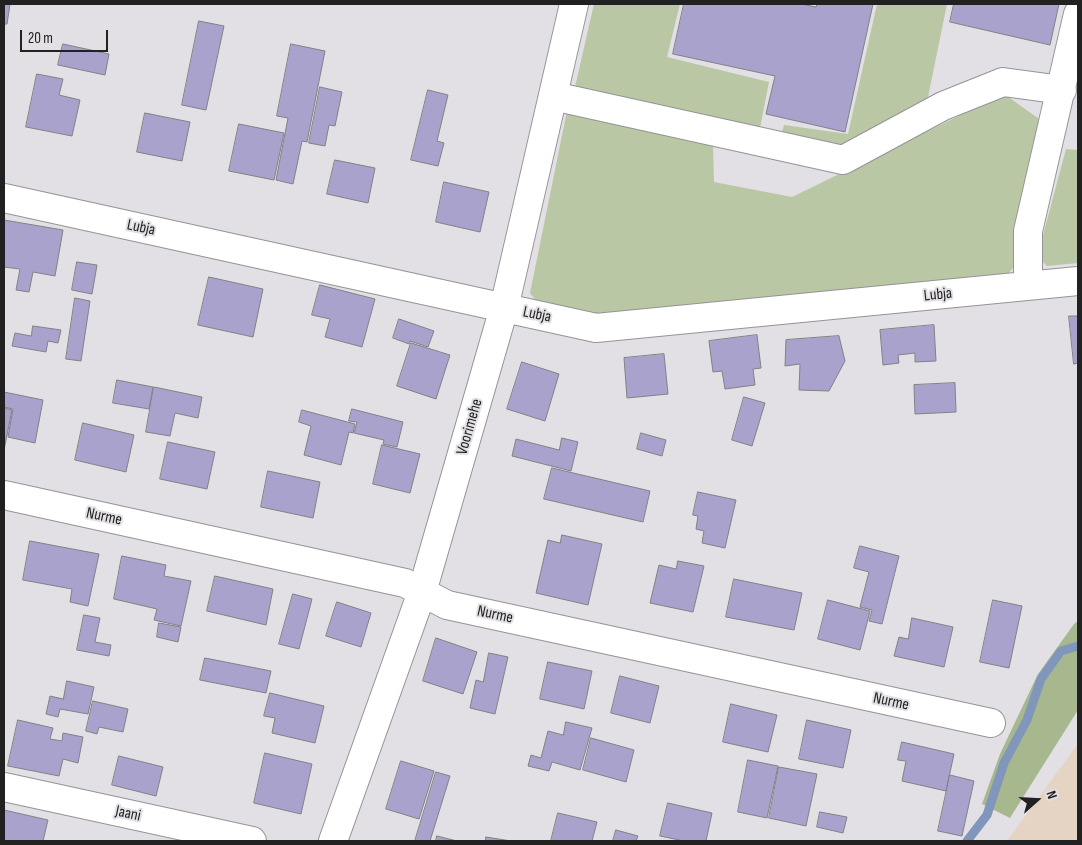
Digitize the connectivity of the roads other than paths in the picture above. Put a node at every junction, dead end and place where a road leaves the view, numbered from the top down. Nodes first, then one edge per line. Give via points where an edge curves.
1 (574, 4) edge
2 (1078, 14) edge
3 (1062, 90) junction
4 (553, 96) junction
5 (4, 198) edge
6 (1078, 281) edge
7 (1028, 286) junction
8 (504, 308) junction
9 (4, 495) edge
10 (422, 592) junction
11 (991, 723) dead end
12 (4, 787) edge
13 (252, 841) edge
14 (333, 841) edge

1 - 4 street, Voorimehe
2 - 3 street
3 - 4 street via 1003,82 943,106 843,160
3 - 7 street via 1028,231
4 - 8 street, Voorimehe
5 - 8 street, Lubja
6 - 7 street, Lubja
7 - 8 street, Lubja via 596,328
8 - 10 street, Voorimehe
9 - 10 street, Nurme via 405,583
10 - 11 street, Nurme via 447,604
10 - 14 street, Voorimehe
12 - 13 street, Jaani

